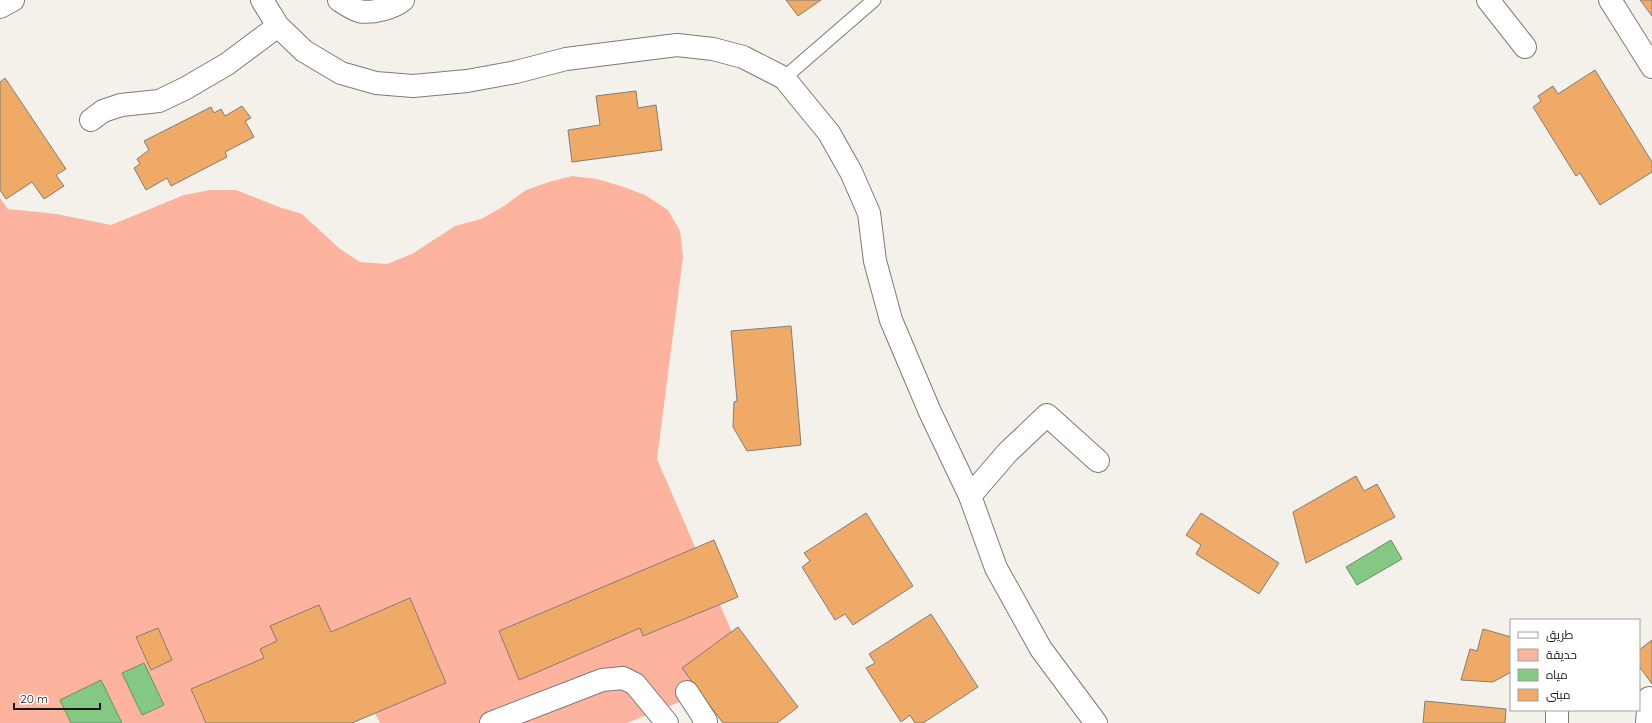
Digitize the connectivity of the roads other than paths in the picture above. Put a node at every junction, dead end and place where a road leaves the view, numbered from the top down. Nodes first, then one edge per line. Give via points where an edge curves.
1 (13, 0) edge
2 (262, 0) edge
3 (339, 0) edge
4 (403, 0) edge
5 (874, 0) edge
6 (1488, 0) edge
7 (1610, 0) edge
8 (0, 7) edge
9 (278, 26) junction
10 (1526, 47) dead end
11 (1652, 67) edge
12 (784, 78) junction
13 (91, 120) dead end
14 (1098, 461) dead end
15 (970, 496) junction
16 (687, 692) dead end
17 (1649, 698) dead end
18 (1557, 711) edge
19 (492, 723) edge
20 (667, 723) edge
21 (704, 723) edge
22 (1096, 723) edge
23 (1557, 723) edge
24 (1647, 723) edge

1 - 8 street
2 - 9 street
3 - 4 street via 360,11 384,9
5 - 12 lane
6 - 10 street
7 - 11 street
9 - 12 street via 304,51 341,73 376,83 414,86 467,81 566,59 677,45 713,49 743,57
9 - 13 street via 227,64 186,88 159,101 121,105 103,111
12 - 15 street via 829,133 851,172 869,213 875,261 891,320 930,412
14 - 15 street via 1047,415 1007,453
15 - 22 street via 996,568 1041,649
16 - 21 street via 706,721
17 - 24 street
18 - 23 street
19 - 20 street via 602,680 623,678 635,684

